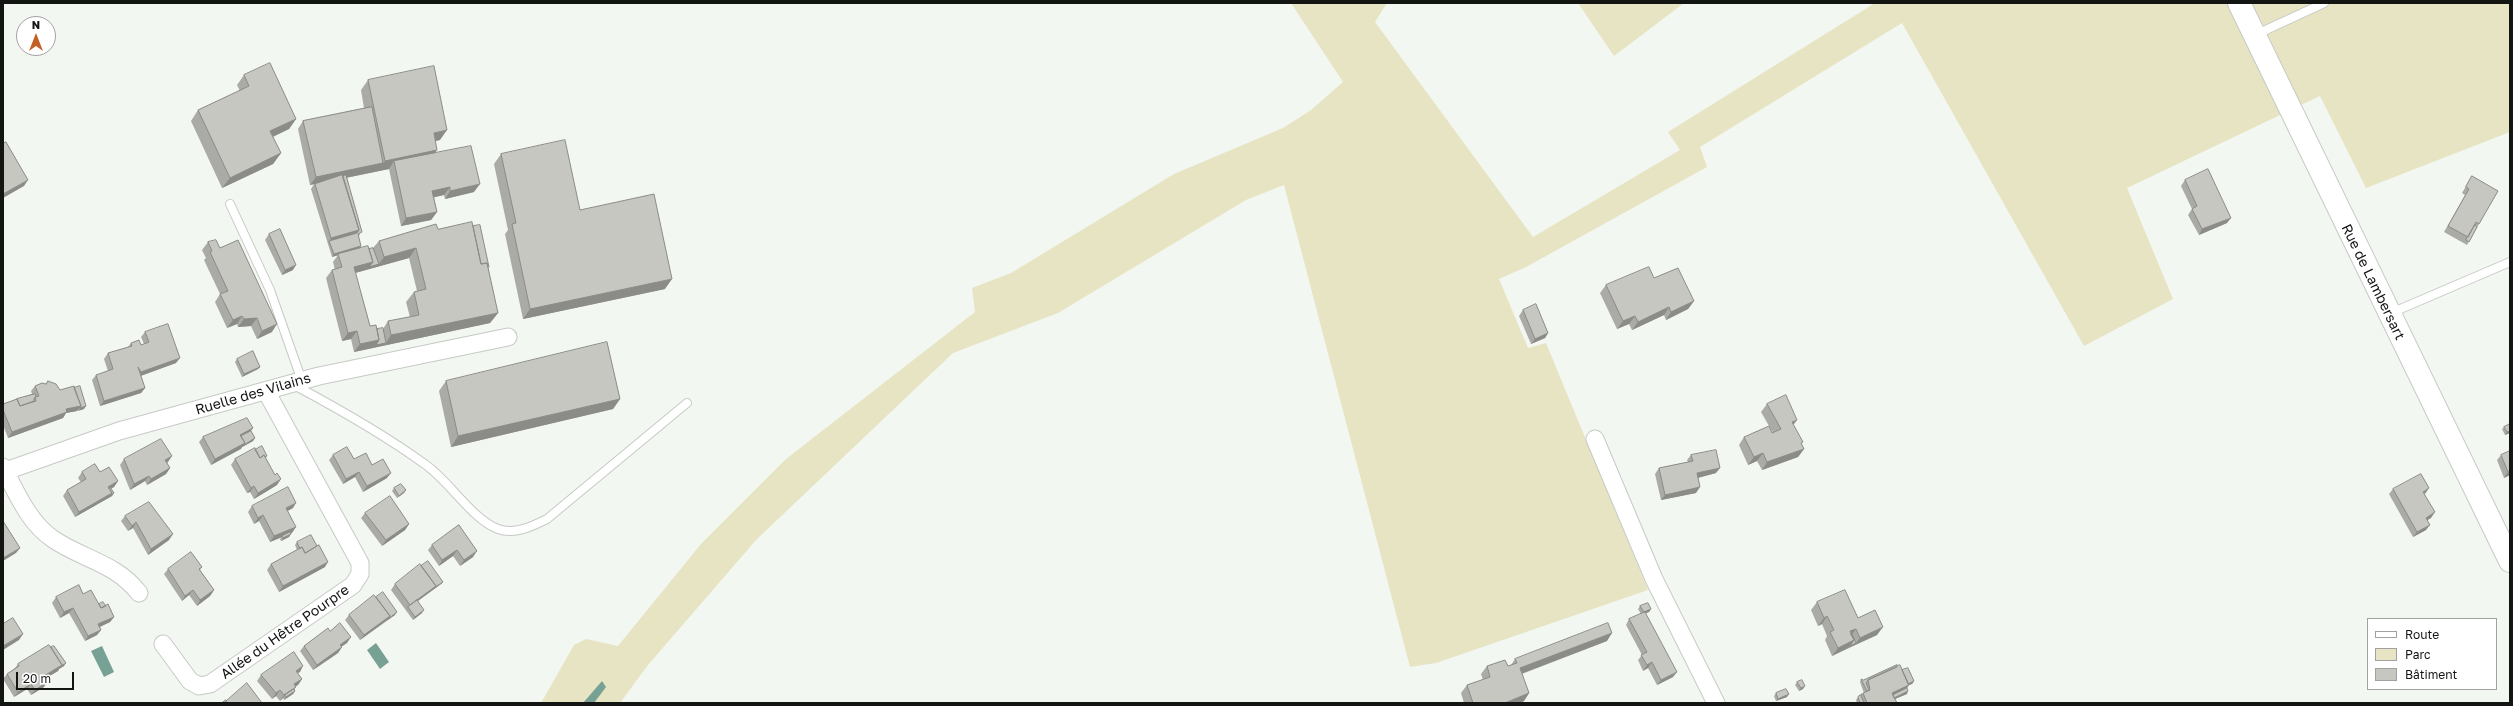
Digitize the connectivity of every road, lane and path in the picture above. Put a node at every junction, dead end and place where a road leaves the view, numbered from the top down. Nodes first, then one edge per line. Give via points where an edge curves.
1 (2239, 3) edge
2 (2324, 3) edge
3 (2254, 36) junction
4 (230, 204) dead end
5 (2510, 262) edge
6 (2388, 314) junction
7 (508, 337) dead end
8 (297, 382) junction
9 (266, 391) junction
10 (687, 403) dead end
11 (1594, 439) dead end
12 (4, 470) edge
13 (2510, 561) edge
14 (139, 592) dead end
15 (163, 644) dead end
16 (1716, 703) edge

1 - 3 main road, Rue de Lambersart
2 - 3 lane
3 - 6 main road, Rue de Lambersart
4 - 8 lane via 270,290
5 - 6 lane
6 - 13 main road, Rue de Lambersart
7 - 8 street, Ruelle des Vilains
8 - 9 street, Ruelle des Vilains
8 - 10 lane via 426,464 447,481 487,524 500,530 525,530 547,519
9 - 12 street, Ruelle des Vilains via 119,431
9 - 15 street, Allée du Hêtre Pourpre via 360,563 360,574 353,585 204,686 190,681
11 - 16 street via 1654,579
12 - 14 street via 23,505 47,534 61,544 118,571

